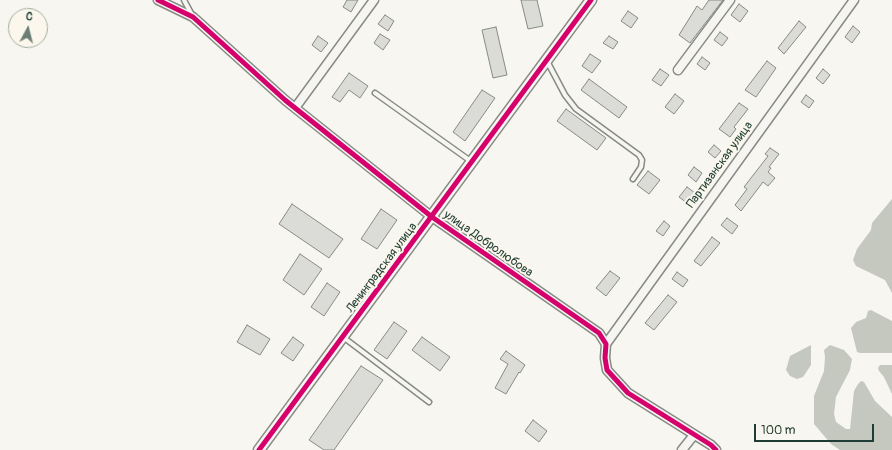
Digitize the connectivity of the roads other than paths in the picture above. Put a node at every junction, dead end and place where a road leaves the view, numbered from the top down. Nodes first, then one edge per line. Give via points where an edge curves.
1 (158, 0) edge
2 (184, 0) edge
3 (374, 0) edge
4 (591, 0) edge
5 (730, 0) edge
6 (854, 0) edge
7 (193, 17) junction
8 (546, 60) junction
9 (678, 70) dead end
10 (375, 93) dead end
11 (295, 108) junction
12 (472, 162) junction
13 (633, 179) dead end
14 (432, 217) junction
15 (343, 336) junction
16 (606, 344) junction
17 (429, 402) dead end
18 (694, 435) junction
19 (259, 450) edge
20 (682, 450) edge
21 (716, 450) edge

1 - 7 street, улица Добролюбова
2 - 7 lane
3 - 11 street
4 - 8 street, Ленинградская улица
5 - 9 street
6 - 16 street, Партизанская улица
7 - 11 street, улица Добролюбова
8 - 12 street, Ленинградская улица
8 - 13 lane via 565,95 576,109 639,155 642,160 641,168
10 - 12 lane
11 - 14 street, улица Добролюбова
12 - 14 street, Ленинградская улица
14 - 15 street, Ленинградская улица
14 - 16 street, улица Добролюбова via 598,333
15 - 17 lane
15 - 19 street, Ленинградская улица
16 - 18 street via 607,370 628,393
18 - 20 street
18 - 21 street

